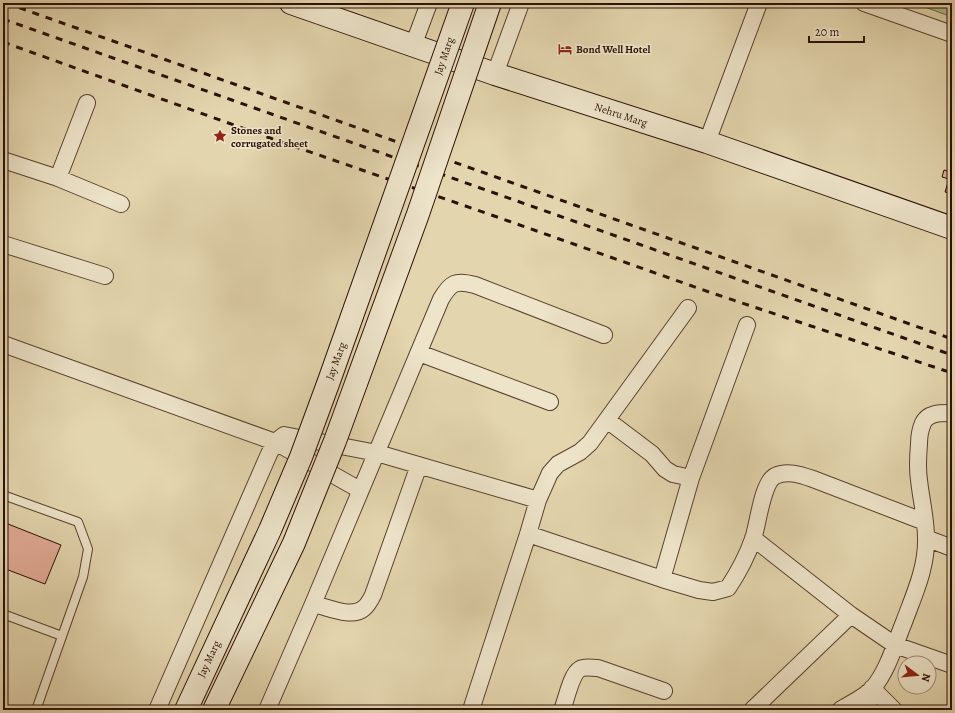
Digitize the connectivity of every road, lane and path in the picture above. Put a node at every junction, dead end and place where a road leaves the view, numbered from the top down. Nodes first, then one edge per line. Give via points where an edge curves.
1 (291, 3) edge
2 (429, 3) edge
3 (463, 3) edge
4 (490, 3) edge
5 (521, 3) edge
6 (758, 3) edge
7 (864, 3) edge
8 (952, 34) edge
9 (413, 46) junction
10 (495, 74) junction
11 (87, 103) dead end
12 (707, 142) junction
13 (3, 160) edge
14 (58, 178) junction
15 (121, 204) dead end
16 (952, 228) edge
17 (3, 244) edge
18 (105, 276) dead end
19 (688, 308) dead end
20 (747, 325) dead end
21 (604, 335) dead end
22 (3, 344) edge
23 (419, 353) junction
24 (550, 402) dead end
25 (952, 413) edge
26 (607, 420) junction
27 (275, 442) junction
28 (377, 453) junction
29 (419, 465) junction
30 (691, 478) junction
31 (360, 490) junction
32 (3, 495) edge
33 (538, 500) junction
34 (925, 522) junction
35 (528, 534) junction
36 (753, 538) junction
37 (926, 538) junction
38 (952, 548) edge
39 (662, 579) junction
40 (313, 604) junction
41 (3, 614) edge
42 (851, 615) junction
43 (62, 636) junction
44 (895, 645) junction
45 (952, 665) edge
46 (664, 690) dead end
47 (870, 691) junction
48 (36, 710) edge
49 (157, 710) edge
50 (186, 710) edge
51 (214, 710) edge
52 (266, 710) edge
53 (471, 710) edge
54 (562, 710) edge
55 (752, 710) edge
56 (840, 710) edge
57 (869, 710) edge
58 (894, 710) edge

1 - 9 main road, Nehru Marg
2 - 9 street
3 - 50 main road, Jay Marg, bridge via 301,457
4 - 51 main road, bridge via 418,214 335,441 294,543
5 - 10 street
6 - 12 street
7 - 8 street
9 - 10 main road, Nehru Marg
10 - 12 main road, Nehru Marg
11 - 14 street
12 - 16 main road, Nehru Marg
13 - 14 street
14 - 15 street
17 - 18 street
19 - 26 street
20 - 30 street
21 - 23 street via 463,282 454,283 446,290
22 - 27 street
23 - 24 street
23 - 28 street
25 - 34 street via 929,416 923,422 919,434 918,480
26 - 30 street via 652,454 665,469 673,474
26 - 33 street via 590,443 580,452 558,464 550,473
27 - 28 street via 284,435
27 - 31 street
27 - 49 street
28 - 29 street
28 - 31 street
29 - 33 street
29 - 40 street via 373,595 365,607 358,612 348,613
30 - 39 street
31 - 40 street
32 - 43 lane via 78,522 84,536 88,549 83,577
33 - 35 street
34 - 36 street via 813,479 785,473 773,477 766,488
34 - 37 street
35 - 39 street
35 - 53 street
36 - 39 street via 745,559 728,588 713,592
36 - 42 street
37 - 38 street
37 - 44 street via 918,584
40 - 52 street
41 - 43 lane
42 - 44 street
42 - 55 street
43 - 48 lane
44 - 45 street
44 - 47 street via 884,671
46 - 54 street via 588,667 579,670 574,676
47 - 56 street
47 - 57 street
47 - 58 street

